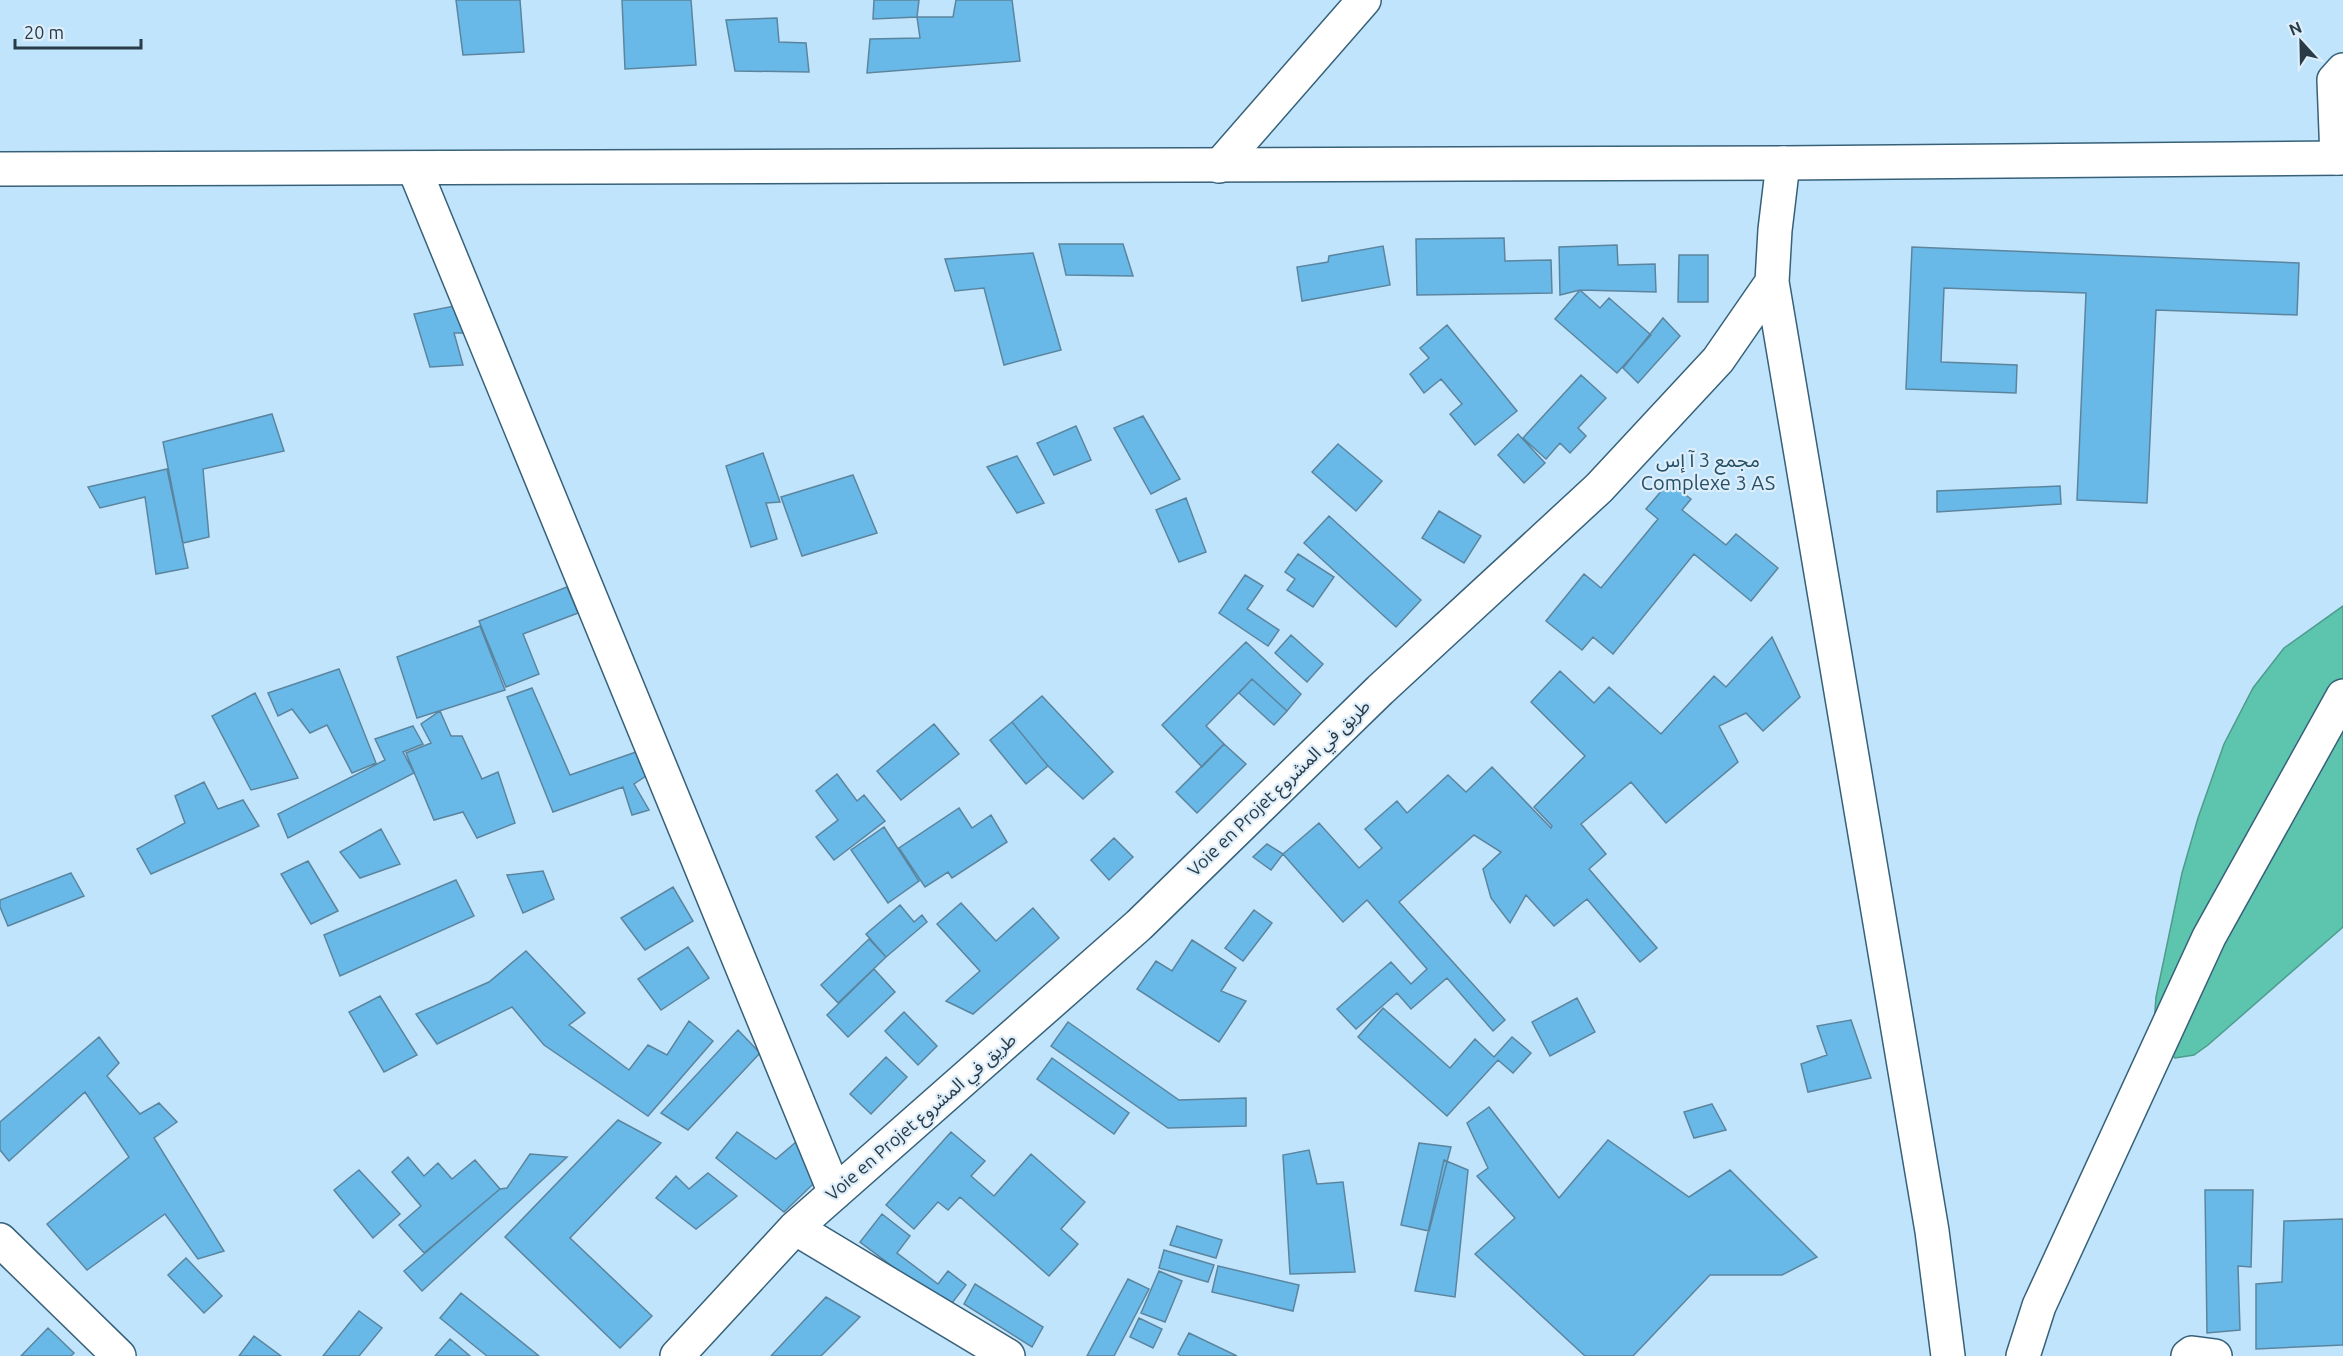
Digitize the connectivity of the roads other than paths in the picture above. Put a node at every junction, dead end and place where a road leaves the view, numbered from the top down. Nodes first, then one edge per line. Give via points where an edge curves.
1 (1364, 0) edge
2 (2343, 70) edge
3 (2340, 158) edge
4 (1783, 163) junction
5 (1219, 166) junction
6 (414, 168) junction
7 (0, 169) edge
8 (1772, 282) junction
9 (2343, 696) edge
10 (835, 1193) junction
11 (795, 1228) junction
12 (0, 1240) edge
13 (119, 1356) edge
14 (677, 1356) edge
15 (1008, 1356) edge
16 (1948, 1356) edge
17 (2023, 1356) edge
18 (2188, 1356) edge
19 (2215, 1356) edge

1 - 5 street
2 - 3 street via 2334,80
3 - 4 street
4 - 5 street
4 - 8 street
5 - 6 street
6 - 7 street
6 - 10 street
8 - 10 street, Voie en Projet طريق في المشروع via 1718,360 1599,488 1380,690 1139,925
8 - 16 street via 1932,1231
9 - 17 street via 2210,937 2039,1306
10 - 11 street, Voie en Projet طريق في المشروع
11 - 14 street, Voie en Projet طريق في المشروع
11 - 15 street
12 - 13 street
18 - 19 street

